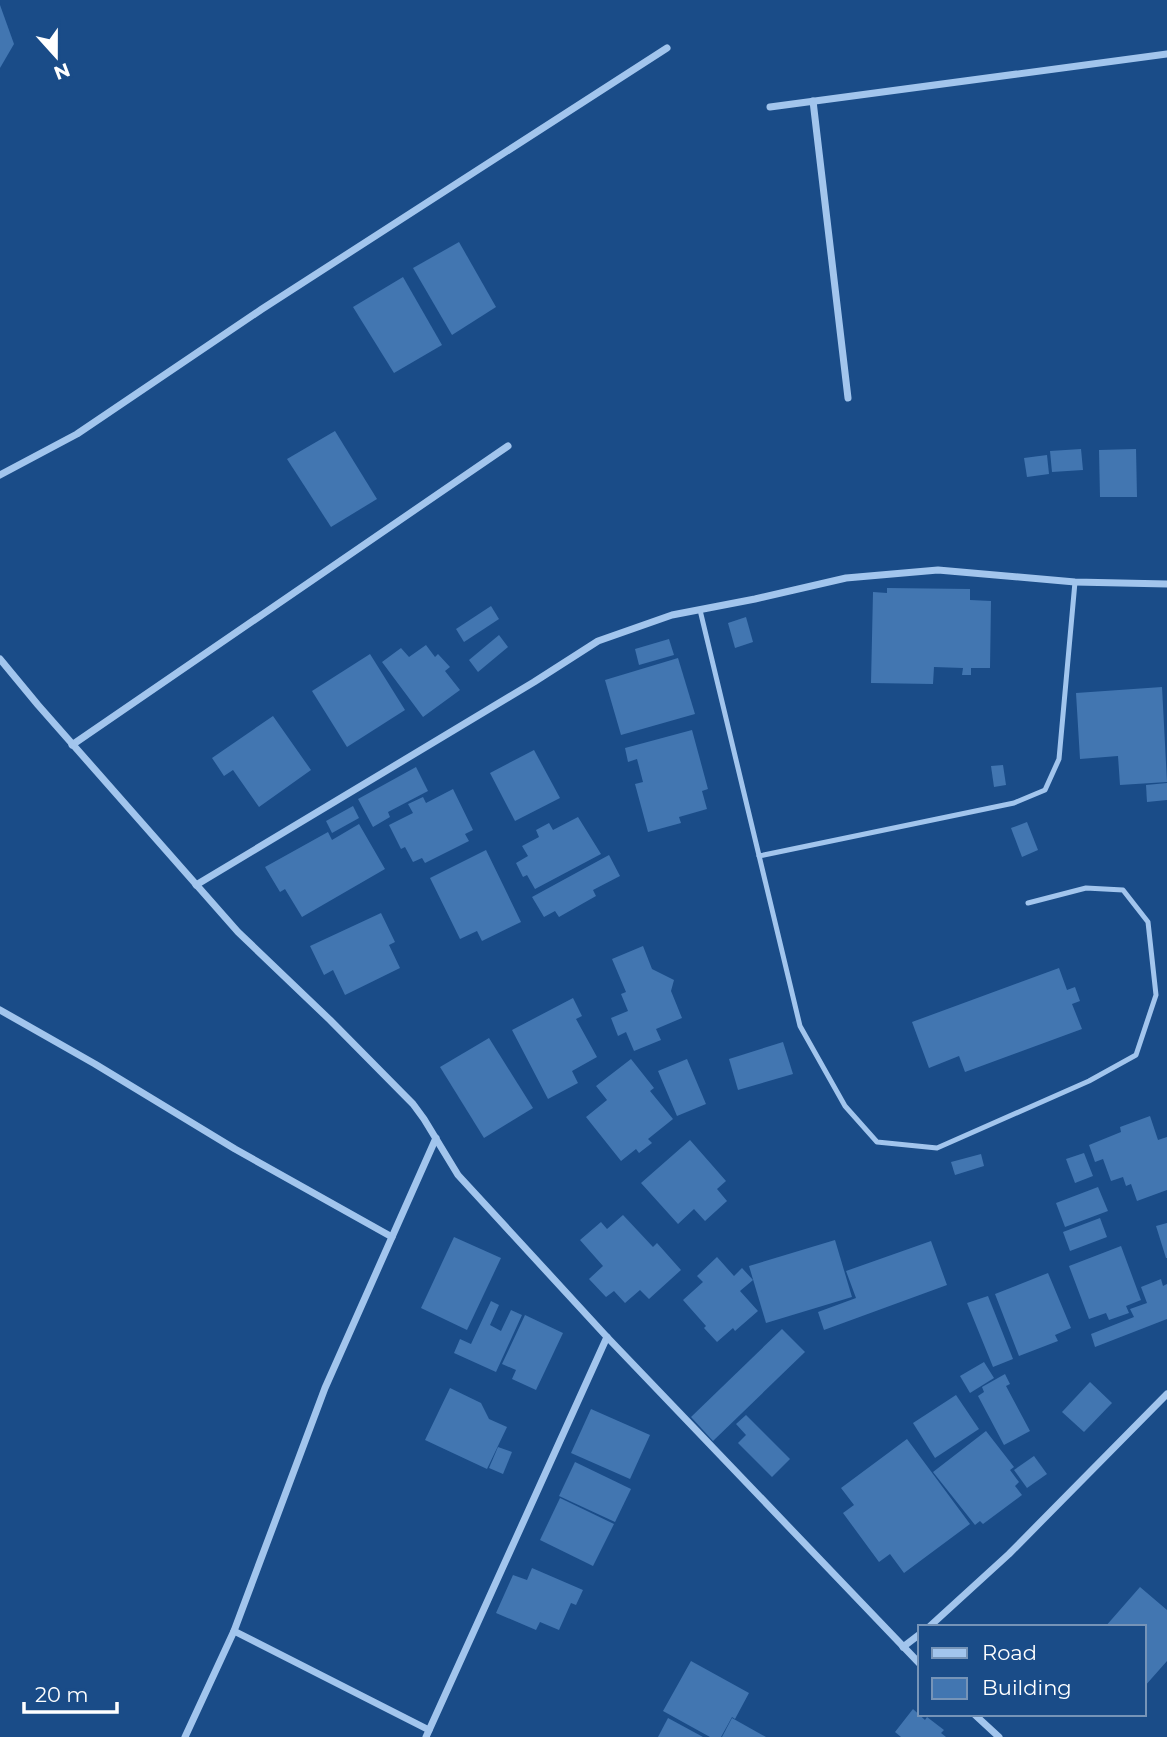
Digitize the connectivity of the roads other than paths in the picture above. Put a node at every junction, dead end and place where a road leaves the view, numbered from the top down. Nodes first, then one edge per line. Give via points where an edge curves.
1 (667, 48) dead end
2 (1167, 54) edge
3 (813, 101) junction
4 (770, 107) dead end
5 (848, 398) dead end
6 (508, 446) dead end
7 (0, 475) edge
8 (1075, 582) junction
9 (1167, 584) edge
10 (700, 610) junction
11 (0, 659) edge
12 (72, 745) junction
13 (759, 856) junction
14 (196, 885) junction
15 (1027, 902) dead end
16 (0, 1010) edge
17 (436, 1138) junction
18 (392, 1237) junction
19 (607, 1338) junction
20 (1167, 1394) edge
21 (931, 1625) edge
22 (234, 1631) junction
23 (918, 1636) edge
24 (903, 1647) junction
25 (918, 1662) edge
26 (976, 1716) edge
27 (427, 1733) edge
28 (186, 1737) edge
29 (999, 1737) edge

1 - 7 street via 77,434
2 - 3 street
3 - 4 street
3 - 5 street
6 - 12 street
8 - 9 street
8 - 10 street via 938,570 846,578
8 - 13 lane via 1059,759 1045,790 1014,803
10 - 13 lane
10 - 14 street via 598,641
11 - 12 street
12 - 14 street
13 - 15 lane via 800,1026 845,1106 877,1142 937,1148 1089,1081 1136,1055 1156,995 1148,922 1123,890 1086,888
14 - 17 street via 237,932 413,1104
16 - 18 street
17 - 18 street
17 - 19 street via 458,1175
18 - 22 street via 325,1388
19 - 24 street
19 - 27 street
20 - 21 street via 1009,1554
22 - 27 street
22 - 28 street
23 - 24 street
24 - 25 street
26 - 29 street

